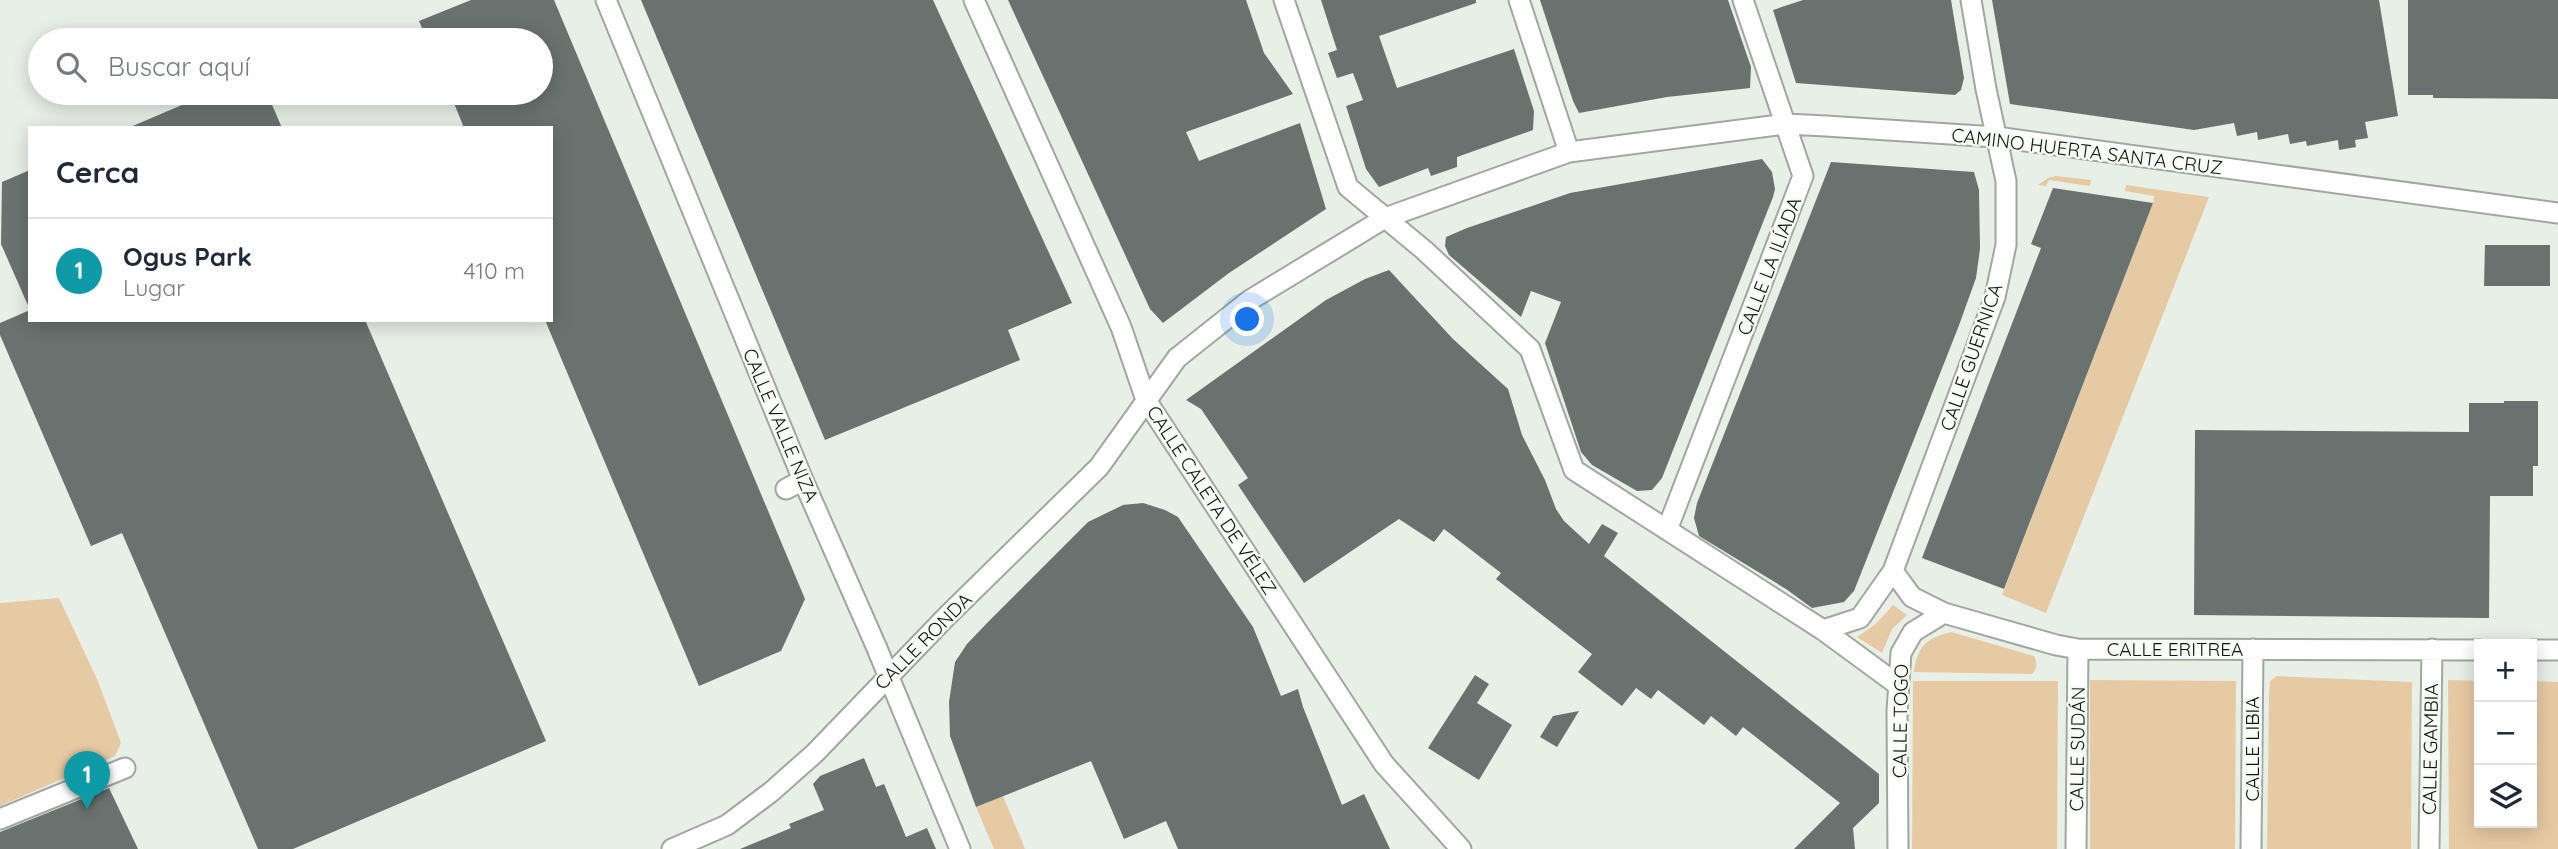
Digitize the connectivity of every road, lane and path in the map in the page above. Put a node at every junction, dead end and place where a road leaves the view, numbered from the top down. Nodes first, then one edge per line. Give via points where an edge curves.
1 (606, 0) edge
2 (974, 0) edge
3 (1284, 0) edge
4 (1519, 0) edge
5 (1742, 0) edge
6 (1971, 0) edge
7 (1786, 124) junction
8 (1996, 136) junction
9 (1569, 152) junction
10 (2558, 213) edge
11 (1385, 218) junction
12 (1146, 400) junction
13 (1667, 530) junction
14 (1893, 572) junction
15 (1944, 613) junction
16 (1823, 630) junction
17 (2078, 649) junction
18 (2252, 649) junction
19 (2432, 649) junction
20 (2474, 650) edge
21 (2537, 650) edge
22 (2558, 650) edge
23 (888, 675) junction
24 (1898, 685) junction
25 (125, 768) dead end
26 (0, 819) edge
27 (1460, 848) edge
28 (672, 849) edge
29 (960, 849) edge
30 (1898, 849) edge
31 (2076, 849) edge
32 (2251, 849) edge
33 (2429, 849) edge

1 - 23 street, CALLE VALLE NIZA via 794,484
2 - 12 street, CALLE CALETA DE VÉLEZ via 1121,327
3 - 11 street via 1348,187
4 - 9 street
5 - 7 street, CALLE LA ILÍADA
6 - 8 street, CALLE GUERNICA
7 - 8 street, CAMINO HUERTA SANTA CRUZ
7 - 9 street, CAMINO HUERTA SANTA CRUZ
7 - 13 street, CALLE LA ILÍADA via 1803,176
8 - 10 street, CAMINO HUERTA SANTA CRUZ
8 - 14 street, CALLE GUERNICA via 2006,181 2006,245 1995,296
9 - 11 street, CAMINO HUERTA SANTA CRUZ
11 - 12 street, CAMINO HUERTA SANTA CRUZ via 1250,300 1177,358
11 - 13 street via 1530,349 1574,470
12 - 23 street, CALLE RONDA via 1099,467
12 - 27 street, CALLE CALETA DE VÉLEZ via 1384,764
13 - 16 street
14 - 15 street, CALLE ERITREA via 1912,597
14 - 16 street, CALLE GUERNICA via 1860,618
15 - 17 street, CALLE ERITREA
15 - 24 street, CALLE TOGO via 1913,632 1901,653
16 - 24 street
17 - 18 street, CALLE ERITREA
17 - 31 street, CALLE SUDÁN
18 - 19 street, CALLE ERITREA
18 - 32 street, CALLE LIBIA
19 - 20 street, CALLE ERITREA
19 - 33 street, CALLE GAMBIA
21 - 22 street
23 - 28 street, CALLE RONDA via 815,753 771,792 727,825
23 - 29 street, CALLE VALLE NIZA
24 - 30 street, CALLE TOGO
25 - 26 street

